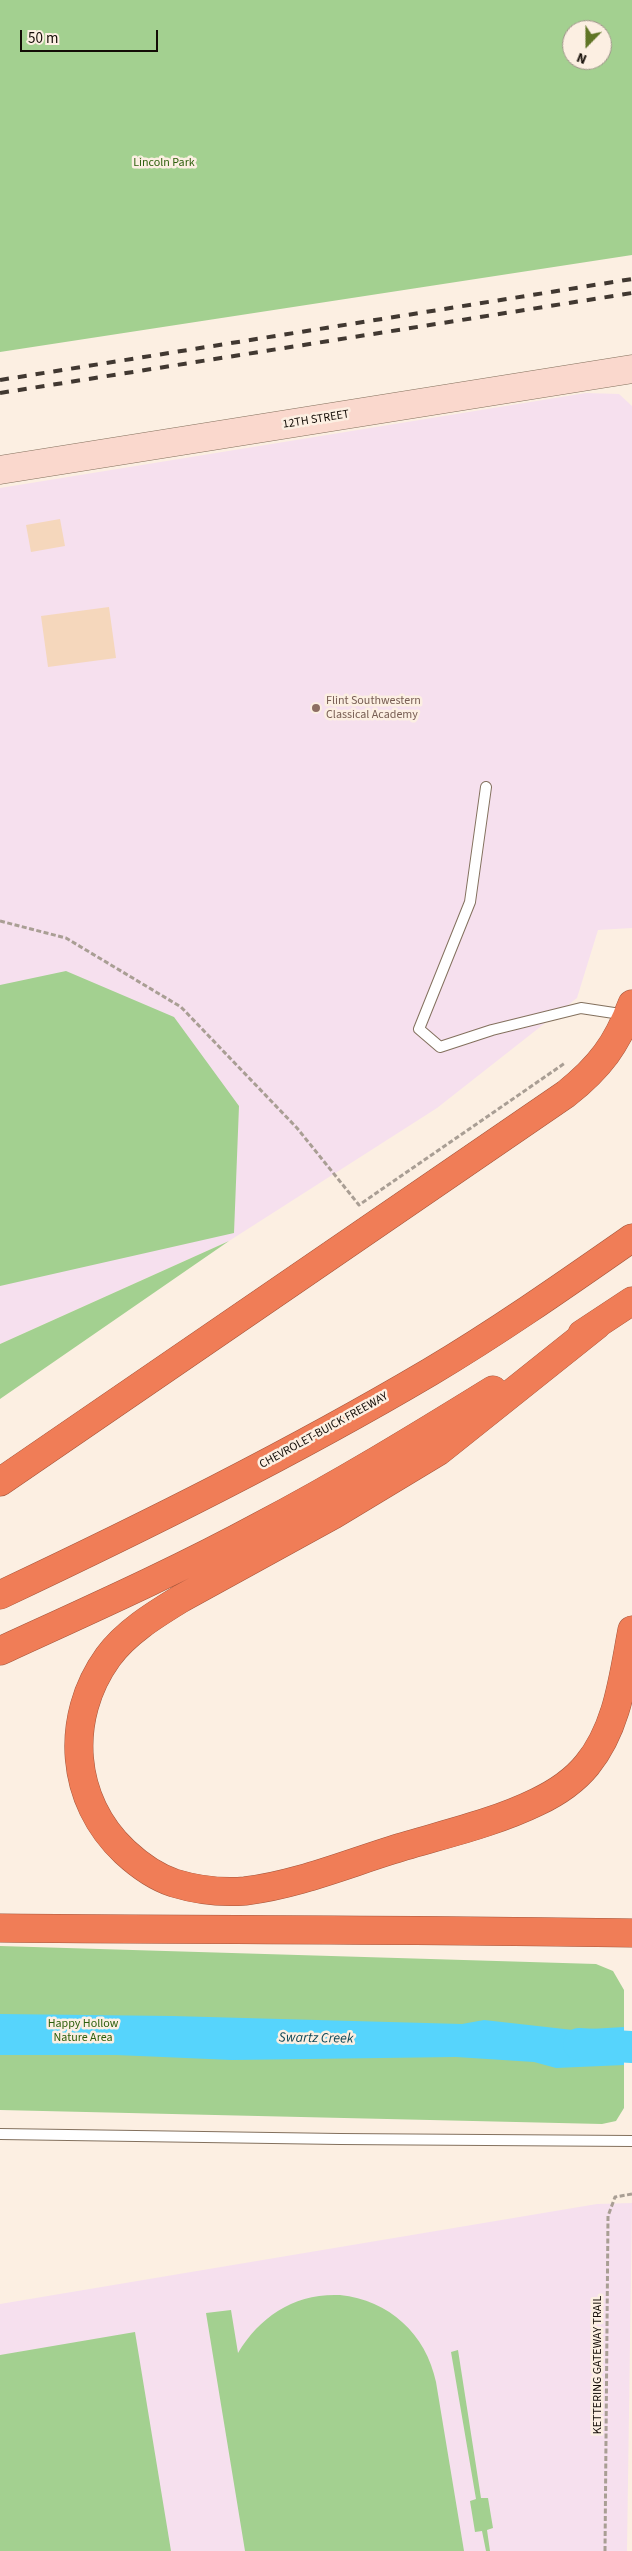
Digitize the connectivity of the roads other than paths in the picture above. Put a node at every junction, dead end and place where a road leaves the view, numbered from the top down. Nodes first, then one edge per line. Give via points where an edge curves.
1 (632, 369) edge
2 (0, 470) edge
3 (486, 787) dead end
4 (630, 1010) edge
5 (632, 1238) edge
6 (632, 1301) edge
7 (601, 1322) junction
8 (0, 1482) edge
9 (0, 1595) edge
10 (632, 1630) edge
11 (0, 1651) edge
12 (0, 1928) edge
13 (632, 1933) edge
14 (0, 2134) edge
15 (632, 2141) edge

1 - 2 street, 12TH STREET
3 - 4 lane via 470,902 419,1029 440,1047 492,1030 581,1008
4 - 8 highway via 609,1052 566,1094
5 - 9 highway, CHEVROLET-BUICK FREEWAY via 431,1371 202,1498
6 - 7 highway
7 - 10 highway via 439,1451 334,1515 182,1598 124,1639 98,1673 83,1707 78,1760 83,1782 91,1806 116,1844 133,1860 170,1882 216,1892 244,1891 295,1880 500,1817 538,1802 572,1780 599,1747 614,1715
7 - 11 highway via 364,1468 260,1527
12 - 13 highway
14 - 15 lane

